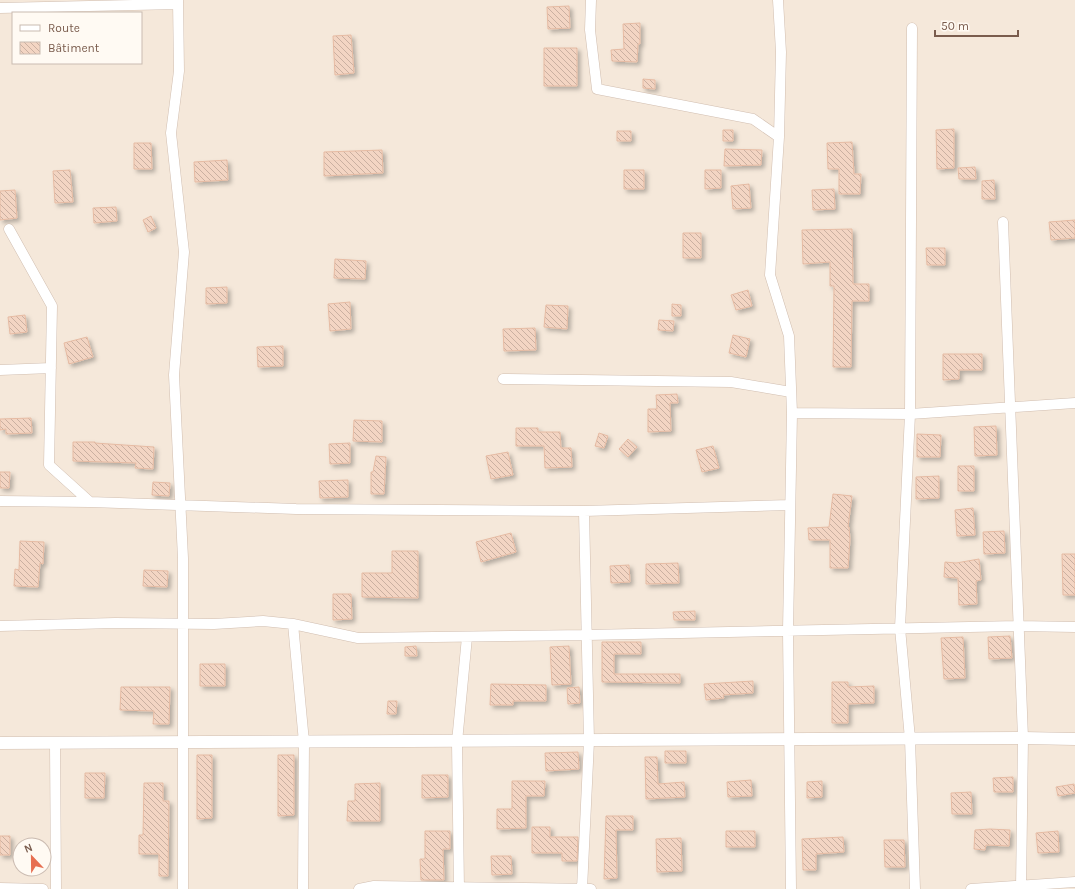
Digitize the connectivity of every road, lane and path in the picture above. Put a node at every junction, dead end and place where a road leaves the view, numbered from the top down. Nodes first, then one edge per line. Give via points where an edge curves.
1 (592, 0) edge
2 (778, 0) edge
3 (178, 2) edge
4 (0, 8) edge
5 (912, 28) dead end
6 (779, 137) junction
7 (1003, 222) dead end
8 (8, 229) dead end
9 (51, 368) junction
10 (0, 370) edge
11 (503, 379) dead end
12 (791, 392) junction
13 (1075, 403) edge
14 (1009, 407) junction
15 (792, 412) junction
16 (910, 414) junction
17 (0, 501) edge
18 (90, 502) junction
19 (180, 505) junction
20 (790, 505) junction
21 (584, 511) junction
22 (182, 623) junction
23 (293, 624) junction
24 (0, 626) edge
25 (1018, 626) junction
26 (1075, 627) edge
27 (900, 628) junction
28 (788, 631) junction
29 (587, 635) junction
30 (467, 637) junction
31 (1023, 738) junction
32 (910, 739) junction
33 (1075, 739) edge
34 (789, 740) junction
35 (588, 741) junction
36 (182, 742) junction
37 (304, 742) junction
38 (457, 742) junction
39 (0, 743) edge
40 (55, 743) junction
41 (1075, 882) edge
42 (1021, 887) edge
43 (0, 888) edge
44 (459, 888) edge
45 (43, 889) edge
46 (56, 889) edge
47 (183, 889) edge
48 (303, 889) edge
49 (359, 889) edge
50 (582, 889) edge
51 (591, 889) edge
52 (791, 889) edge
53 (915, 889) edge
54 (971, 889) edge

1 - 6 street via 590,30 597,89 753,119
2 - 6 street via 781,52
3 - 4 street
3 - 19 street via 179,71 171,133 184,252 174,375
5 - 16 street
6 - 12 street via 770,275 789,336
7 - 14 street
8 - 9 street via 52,306
9 - 10 street
9 - 18 street via 50,465
11 - 12 street via 731,382
12 - 15 street
13 - 14 street
14 - 16 street
14 - 25 street
15 - 16 street
15 - 20 street
16 - 27 street
17 - 18 street
18 - 19 street
19 - 21 street via 296,509
19 - 22 street via 183,558
20 - 21 street
20 - 28 street
21 - 29 street
22 - 23 street via 263,621
22 - 24 street
22 - 36 street
23 - 30 street via 358,638
23 - 37 street
25 - 26 street
25 - 27 street
25 - 31 street
27 - 28 street
27 - 32 street
28 - 29 street
28 - 34 street
29 - 30 street
29 - 35 street
30 - 38 street
31 - 32 street
31 - 33 street
31 - 42 street
32 - 34 street
32 - 53 street
34 - 35 street
34 - 52 street
35 - 38 street
35 - 50 street
36 - 37 street
36 - 40 street
36 - 47 street
37 - 38 street
37 - 48 street
38 - 44 street
39 - 40 street
40 - 46 street
41 - 42 street
42 - 54 street
43 - 45 street
44 - 49 street via 374,886
44 - 50 street
50 - 51 street

